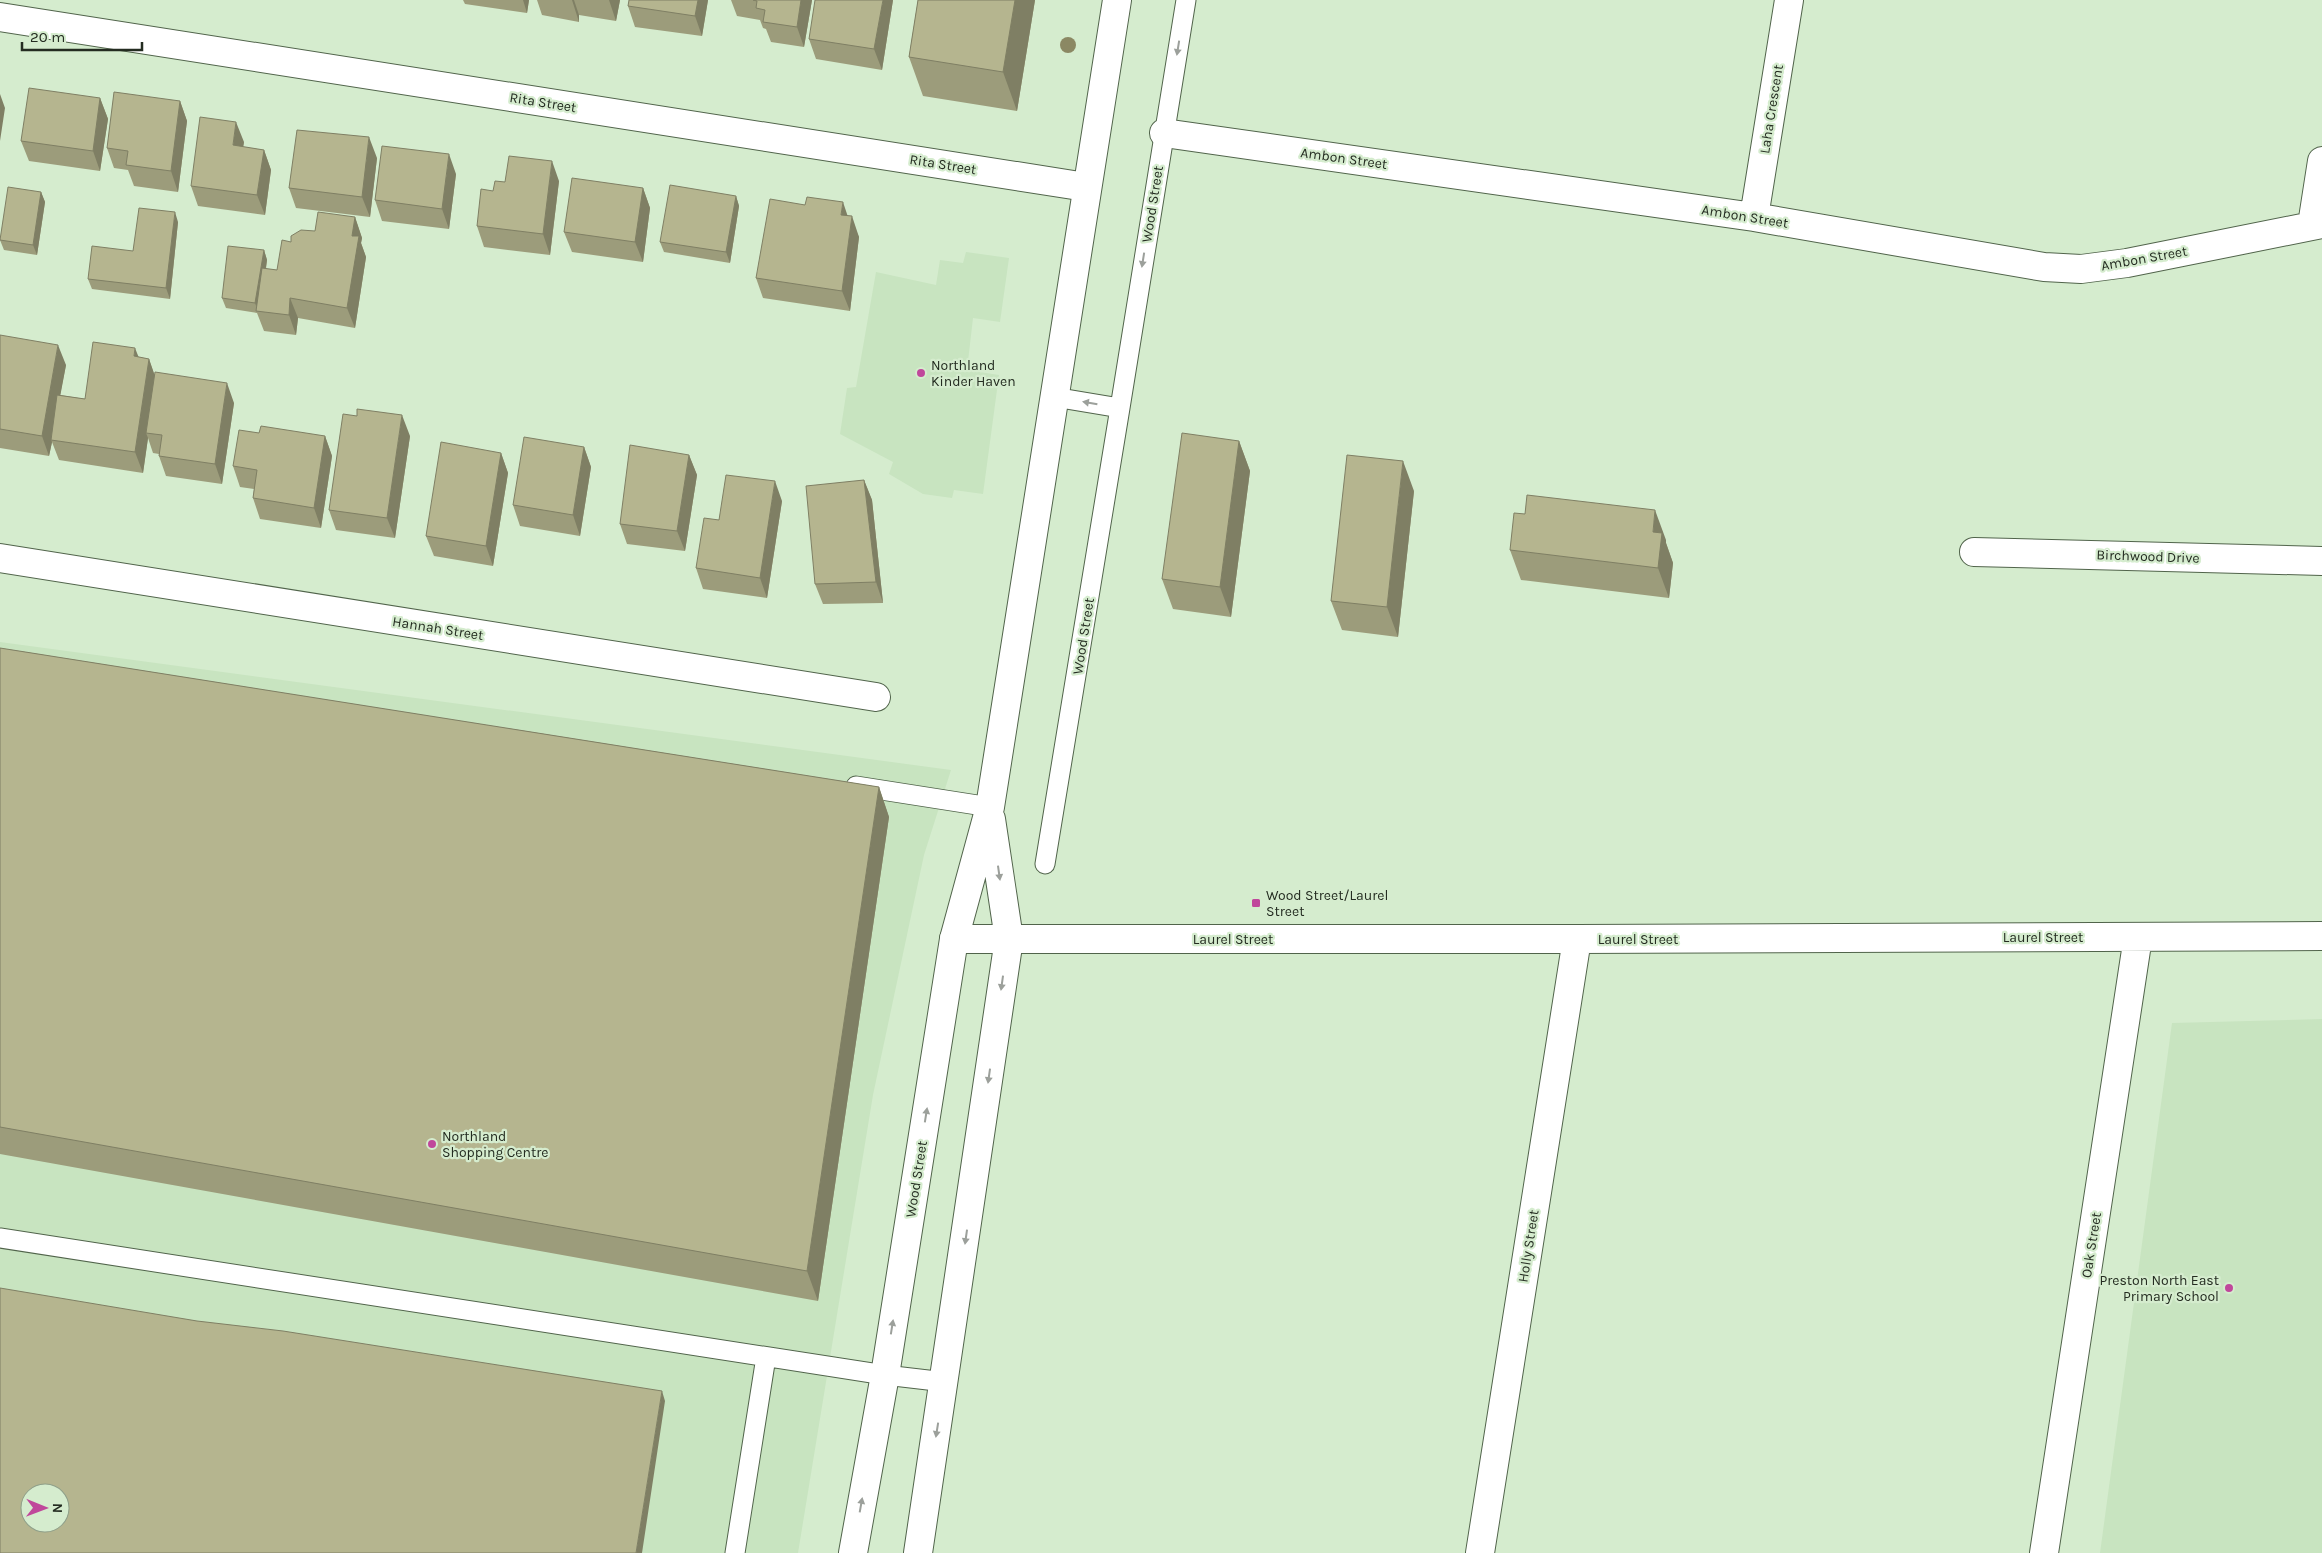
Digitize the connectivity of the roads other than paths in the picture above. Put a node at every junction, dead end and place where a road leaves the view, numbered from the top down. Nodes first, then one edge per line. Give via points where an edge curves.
1 (1117, 0) edge
2 (1186, 0) edge
3 (1789, 0) edge
4 (0, 17) edge
5 (1164, 132) junction
6 (2322, 161) edge
7 (1086, 186) junction
8 (1754, 217) junction
9 (2317, 225) edge
10 (1054, 397) junction
11 (1120, 408) junction
12 (1974, 552) dead end
13 (0, 558) edge
14 (2322, 561) edge
15 (876, 697) dead end
16 (840, 784) edge
17 (990, 807) junction
18 (1045, 864) dead end
19 (2322, 936) edge
20 (2138, 937) junction
21 (954, 939) junction
22 (1009, 939) junction
23 (1577, 939) junction
24 (0, 1238) edge
25 (766, 1357) junction
26 (885, 1375) junction
27 (945, 1382) junction
28 (736, 1553) edge
29 (853, 1553) edge
30 (918, 1553) edge
31 (1480, 1553) edge
32 (2044, 1553) edge

1 - 7 street, Wood Street
2 -> 5 lane, Wood Street
3 - 8 street, Laha Crescent
4 - 7 street, Rita Street
5 - 8 street, Ambon Street
5 -> 11 lane, Wood Street
6 - 9 street
7 - 10 street, Wood Street
8 - 9 street, Ambon Street via 2044,267 2081,269
11 -> 10 lane
10 - 17 street, Wood Street
11 - 18 lane, Wood Street
12 - 14 street, Birchwood Drive
13 - 15 street, Hannah Street
16 - 17 lane
17 - 21 street, Wood Street
17 -> 22 street, Wood Street
19 - 20 street, Laurel Street
20 - 23 street, Laurel Street
20 - 32 street, Oak Street
21 - 22 street, Laurel Street
26 -> 21 street, Wood Street
22 - 23 street, Laurel Street
22 -> 27 street, Wood Street
23 - 31 street, Holly Street
24 - 25 lane
25 - 26 lane
25 - 28 lane
26 - 27 lane
29 -> 26 street, Wood Street
27 -> 30 street, Wood Street

